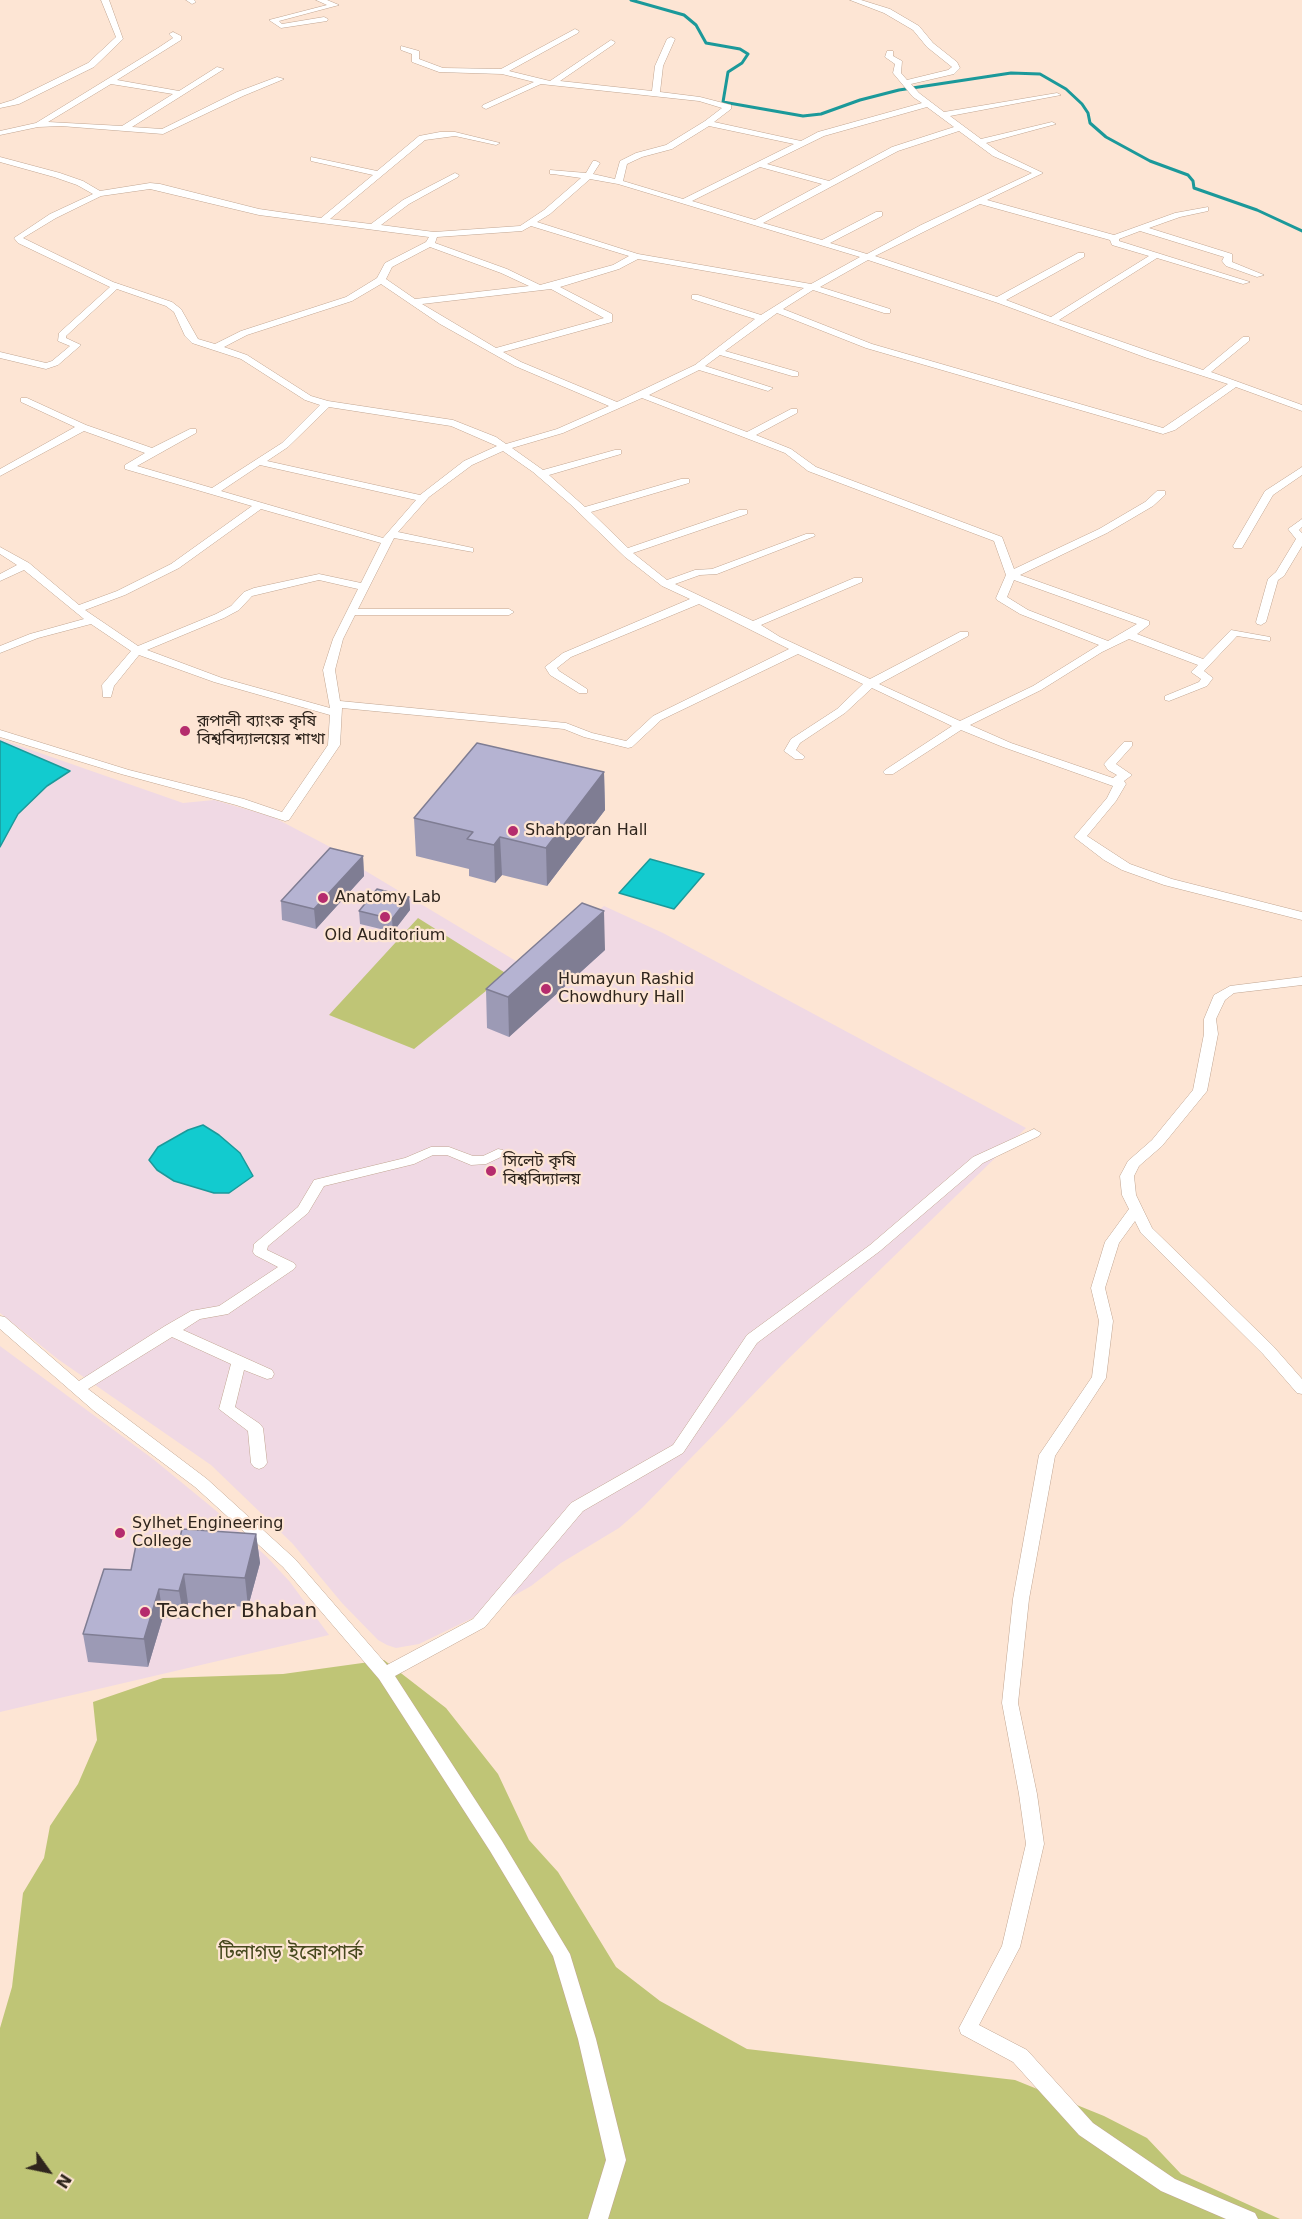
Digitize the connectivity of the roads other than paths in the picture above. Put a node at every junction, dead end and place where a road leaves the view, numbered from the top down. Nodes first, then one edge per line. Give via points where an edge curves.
1 (105, 0) edge
2 (320, 0) edge
3 (854, 0) edge
4 (324, 19) dead end
5 (575, 31) dead end
6 (173, 34) dead end
7 (671, 39) dead end
8 (611, 42) dead end
9 (404, 48) dead end
10 (890, 53) dead end
11 (220, 69) dead end
12 (497, 70) junction
13 (280, 79) dead end
14 (109, 81) junction
15 (538, 83) junction
16 (553, 83) junction
17 (906, 84) junction
18 (179, 93) junction
19 (656, 94) junction
20 (1057, 95) dead end
21 (928, 104) junction
22 (0, 106) edge
23 (486, 107) dead end
24 (942, 115) junction
25 (708, 123) junction
26 (1052, 124) dead end
27 (38, 125) junction
28 (959, 128) junction
29 (123, 129) junction
30 (0, 133) edge
31 (979, 142) junction
32 (496, 143) dead end
33 (801, 143) junction
34 (0, 159) edge
35 (314, 159) dead end
36 (596, 163) dead end
37 (758, 164) junction
38 (553, 172) dead end
39 (381, 174) junction
40 (456, 175) dead end
41 (588, 176) junction
42 (619, 182) junction
43 (830, 184) junction
44 (99, 194) junction
45 (980, 201) junction
46 (683, 202) junction
47 (1205, 209) dead end
48 (879, 214) dead end
49 (323, 220) junction
50 (530, 223) junction
51 (756, 223) junction
52 (373, 227) junction
53 (1138, 228) junction
54 (1114, 238) junction
55 (432, 239) junction
56 (823, 243) junction
57 (1081, 255) dead end
58 (1156, 255) junction
59 (637, 256) junction
60 (866, 256) junction
61 (1260, 275) dead end
62 (381, 280) junction
63 (1246, 282) dead end
64 (116, 286) junction
65 (552, 286) junction
66 (812, 287) junction
67 (540, 288) junction
68 (695, 297) dead end
69 (998, 301) junction
70 (413, 302) junction
71 (778, 310) junction
72 (887, 311) dead end
73 (762, 318) junction
74 (1052, 320) junction
75 (1246, 339) dead end
76 (215, 348) junction
77 (495, 351) junction
78 (717, 351) junction
79 (0, 355) edge
80 (698, 367) junction
81 (1205, 373) junction
82 (795, 374) dead end
83 (1235, 383) junction
84 (768, 388) dead end
85 (642, 395) junction
86 (24, 400) dead end
87 (327, 404) junction
88 (617, 406) junction
89 (1301, 406) edge
90 (794, 411) dead end
91 (83, 427) junction
92 (193, 431) dead end
93 (749, 435) junction
94 (506, 446) junction
95 (153, 452) junction
96 (618, 452) dead end
97 (260, 462) junction
98 (1302, 470) edge
99 (0, 473) edge
100 (542, 474) junction
101 (686, 481) dead end
102 (214, 491) junction
103 (1161, 493) dead end
104 (422, 498) junction
105 (261, 505) junction
106 (584, 511) junction
107 (743, 512) dead end
108 (1302, 522) edge
109 (810, 536) dead end
110 (389, 538) junction
111 (1238, 546) dead end
112 (0, 550) edge
113 (469, 550) dead end
114 (626, 552) junction
115 (25, 565) junction
116 (1011, 575) junction
117 (0, 578) edge
118 (858, 580) dead end
119 (666, 584) junction
120 (364, 587) junction
121 (698, 600) junction
122 (77, 609) junction
123 (351, 612) junction
124 (509, 612) dead end
125 (93, 620) junction
126 (1261, 621) dead end
127 (753, 625) junction
128 (964, 634) dead end
129 (1129, 635) junction
130 (1266, 639) dead end
131 (1109, 645) junction
132 (0, 650) edge
133 (137, 650) junction
134 (797, 650) junction
135 (1205, 664) junction
136 (870, 684) junction
137 (583, 691) dead end
138 (107, 695) dead end
139 (1169, 698) dead end
140 (336, 709) junction
141 (961, 725) junction
142 (0, 733) edge
143 (1128, 744) dead end
144 (799, 757) dead end
145 (888, 772) dead end
146 (1114, 782) junction
147 (1302, 916) edge
148 (1302, 981) edge
149 (1034, 1133) dead end
150 (498, 1153) dead end
151 (1136, 1209) junction
152 (0, 1321) edge
153 (170, 1330) junction
154 (239, 1362) junction
155 (267, 1374) dead end
156 (78, 1389) junction
157 (1302, 1389) edge
158 (259, 1463) dead end
159 (385, 1674) junction
160 (598, 2219) edge
161 (1248, 2219) edge

1 - 22 street via 120,37 90,65
2 - 4 street via 334,5 273,20 281,26
3 - 17 street via 887,11 916,28 956,68
5 - 12 street
6 - 14 street via 178,38
7 - 19 street via 658,66
8 - 16 street
9 - 12 street via 416,53 415,60 442,70
10 - 17 street via 889,57 899,63 897,74
11 - 18 street
12 - 15 street
13 - 29 street via 163,132
14 - 18 street
14 - 27 street
15 - 16 street
15 - 23 street
16 - 19 street
17 - 21 street
18 - 29 street
19 - 25 street via 728,107
20 - 24 street
21 - 24 street
21 - 33 street
24 - 28 street
25 - 33 street
25 - 42 street via 669,147 623,164
26 - 31 street
27 - 29 street
27 - 30 street
28 - 31 street
28 - 43 street via 895,149
31 - 45 street via 1038,173
32 - 39 street via 455,134 433,135 418,141
33 - 37 street
34 - 44 street via 80,183
35 - 39 street
36 - 41 street
37 - 43 street
37 - 46 street
38 - 41 street
39 - 49 street
40 - 52 street via 406,202
41 - 42 street
41 - 50 street
42 - 46 street
43 - 51 street
44 - 49 street via 160,187 259,212
44 - 64 street via 18,238
45 - 54 street
45 - 60 street
46 - 51 street
47 - 53 street
48 - 56 street
49 - 52 street
50 - 55 street via 522,228
50 - 59 street
51 - 56 street
52 - 55 street
53 - 54 street
53 - 61 street via 1229,256 1229,264
54 - 58 street via 1115,243
55 - 62 street via 388,265
55 - 67 street
56 - 60 street
57 - 69 street
58 - 63 street
58 - 74 street
59 - 65 street via 616,267
59 - 66 street
60 - 66 street
60 - 69 street
62 - 70 street
62 - 76 street via 349,299 244,333
64 - 76 street via 169,304 178,311 195,341
64 - 79 street via 62,335 62,339 76,345 55,363 46,366
65 - 67 street
65 - 77 street via 609,316 609,320
66 - 71 street
66 - 72 street
67 - 70 street
68 - 73 street
69 - 74 street
70 - 77 street
71 - 73 street
71 - 83 street via 869,346 1163,431
73 - 78 street
74 - 81 street
75 - 81 street
76 - 87 street via 244,357 308,398
77 - 88 street
78 - 80 street
78 - 82 street
80 - 84 street
80 - 85 street
81 - 83 street
83 - 89 street
85 - 88 street
85 - 93 street
86 - 91 street
87 - 94 street via 453,423
87 - 97 street via 296,436
88 - 94 street via 560,431
90 - 93 street
91 - 95 street
91 - 99 street
92 - 95 street
93 - 116 street via 788,451 813,469 998,539
94 - 100 street
94 - 104 street via 468,463
95 - 102 street via 129,467
96 - 100 street
97 - 102 street
97 - 104 street
98 - 111 street via 1269,493
100 - 106 street
101 - 106 street
102 - 105 street
103 - 116 street via 1103,531
104 - 110 street
105 - 110 street
105 - 122 street via 175,566 121,593
106 - 114 street
107 - 114 street
108 - 126 street via 1293,529 1301,539 1273,579
109 - 119 street via 713,572 699,572
110 - 113 street
110 - 120 street
112 - 115 street
114 - 119 street
115 - 117 street
115 - 122 street
116 - 129 street via 1145,623
116 - 131 street via 1001,598 1024,612
118 - 127 street
119 - 121 street
120 - 123 street
120 - 133 street via 320,577 258,590 220,616
121 - 127 street
121 - 137 street via 567,655 551,667
122 - 125 street
123 - 124 street
123 - 140 street via 329,670
125 - 132 street
125 - 133 street
127 - 134 street
128 - 136 street
129 - 131 street
129 - 135 street
130 - 135 street via 1235,632
131 - 141 street via 1036,688
133 - 138 street via 108,685
133 - 140 street via 218,680
134 - 136 street
134 - 140 street via 657,718 628,745 566,726
135 - 139 street via 1197,672 1207,678 1203,684
136 - 141 street
136 - 144 street via 841,711 795,741 790,751
140 - 142 street via 334,745 285,817
141 - 145 street
141 - 146 street
143 - 146 street via 1110,764 1126,775
146 - 147 street via 1120,784 1112,799 1080,837 1108,857 1168,882
148 - 151 street via 1230,990 1219,998 1210,1019 1211,1034 1200,1091 1126,1176
149 - 159 street via 978,1160 875,1248 752,1338 678,1449 577,1507 479,1623
150 - 153 street via 486,1160 471,1161 449,1151 431,1151 409,1161 320,1183 303,1210 261,1244 260,1252 289,1266 223,1310 196,1315
151 - 157 street via 1146,1230 1268,1350
151 - 161 street via 1112,1242 1098,1288 1106,1322 1100,1378 1047,1455 1021,1599 1010,1703 1035,1844 1011,1947 968,2028 1020,2056 1086,2129 1168,2185
152 - 156 street
153 - 154 street
153 - 156 street
154 - 155 street
154 - 158 street via 227,1409 255,1428
156 - 159 street via 201,1483 289,1563
159 - 160 street via 561,1954 587,2039 616,2160

